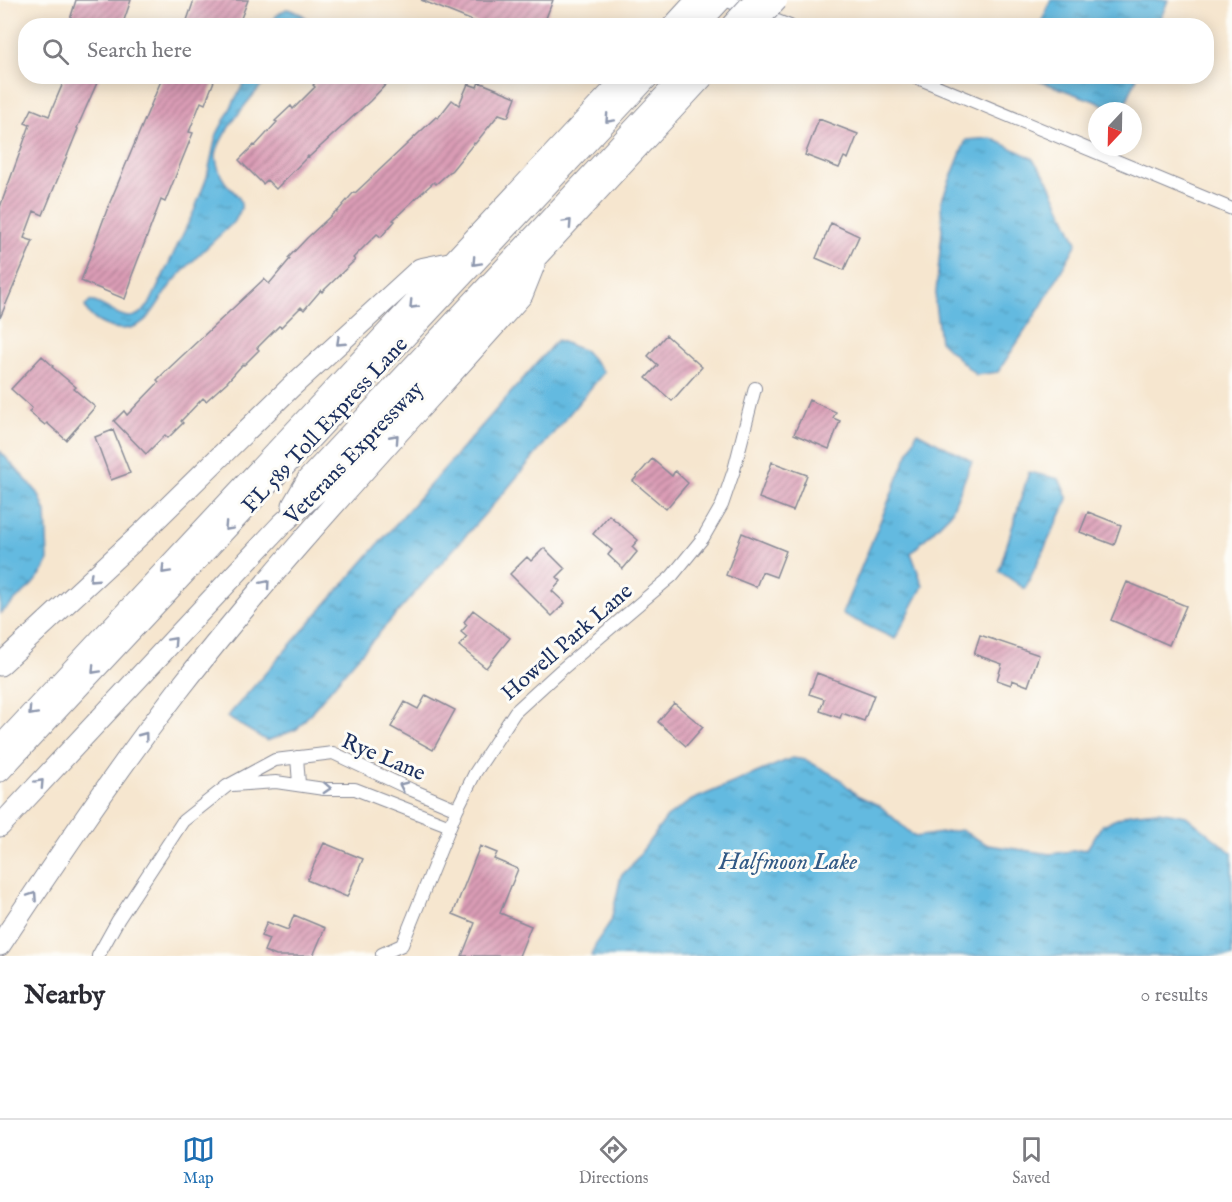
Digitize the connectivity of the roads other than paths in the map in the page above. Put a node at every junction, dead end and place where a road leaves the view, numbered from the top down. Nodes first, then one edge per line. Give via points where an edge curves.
1 (697, 0) edge
2 (723, 0) edge
3 (755, 0) edge
4 (777, 0) edge
5 (680, 18) edge
6 (705, 18) edge
7 (738, 18) edge
8 (760, 18) edge
9 (769, 18) edge
10 (619, 84) edge
11 (642, 84) edge
12 (676, 84) edge
13 (698, 84) edge
14 (932, 84) edge
15 (1232, 209) edge
16 (538, 255) junction
17 (454, 262) junction
18 (755, 388) dead end
19 (282, 524) junction
20 (0, 665) edge
21 (0, 747) edge
22 (297, 758) junction
23 (362, 767) junction
24 (0, 771) edge
25 (299, 784) junction
26 (227, 786) junction
27 (355, 789) junction
28 (457, 808) junction
29 (0, 826) edge
30 (450, 826) junction
31 (0, 945) edge
32 (382, 954) dead end
33 (98, 956) edge

1 - 5 highway
2 - 6 highway
2 - 9 street
3 - 7 highway, bridge
4 - 8 highway, bridge
10 - 17 highway
11 -> 24 highway, FL 589 Toll Express Lane
12 - 19 highway, FL 589 Toll Express Lane via 308,479
16 -> 13 highway, Veterans Expressway
14 - 15 street
16 - 19 highway, Veterans Expressway via 329,481
31 -> 16 highway via 102,794 178,691 318,525 522,296
17 -> 20 highway via 420,269
17 -> 21 highway
18 - 28 street, Howell Park Lane via 722,505 703,538 672,576 515,712
29 -> 19 highway, Veterans Expressway
22 - 23 street, Rye Lane via 333,753
22 - 25 street
22 - 26 street, Rye Lane via 275,760
23 - 27 street
28 -> 23 street, Rye Lane
25 - 26 street, Rye Lane
25 -> 27 street, Rye Lane
26 - 33 street, Rye Lane via 183,821
27 - 30 street, Rye Lane
28 - 30 street, Howell Park Lane
30 - 32 street, Howell Park Lane via 402,945

